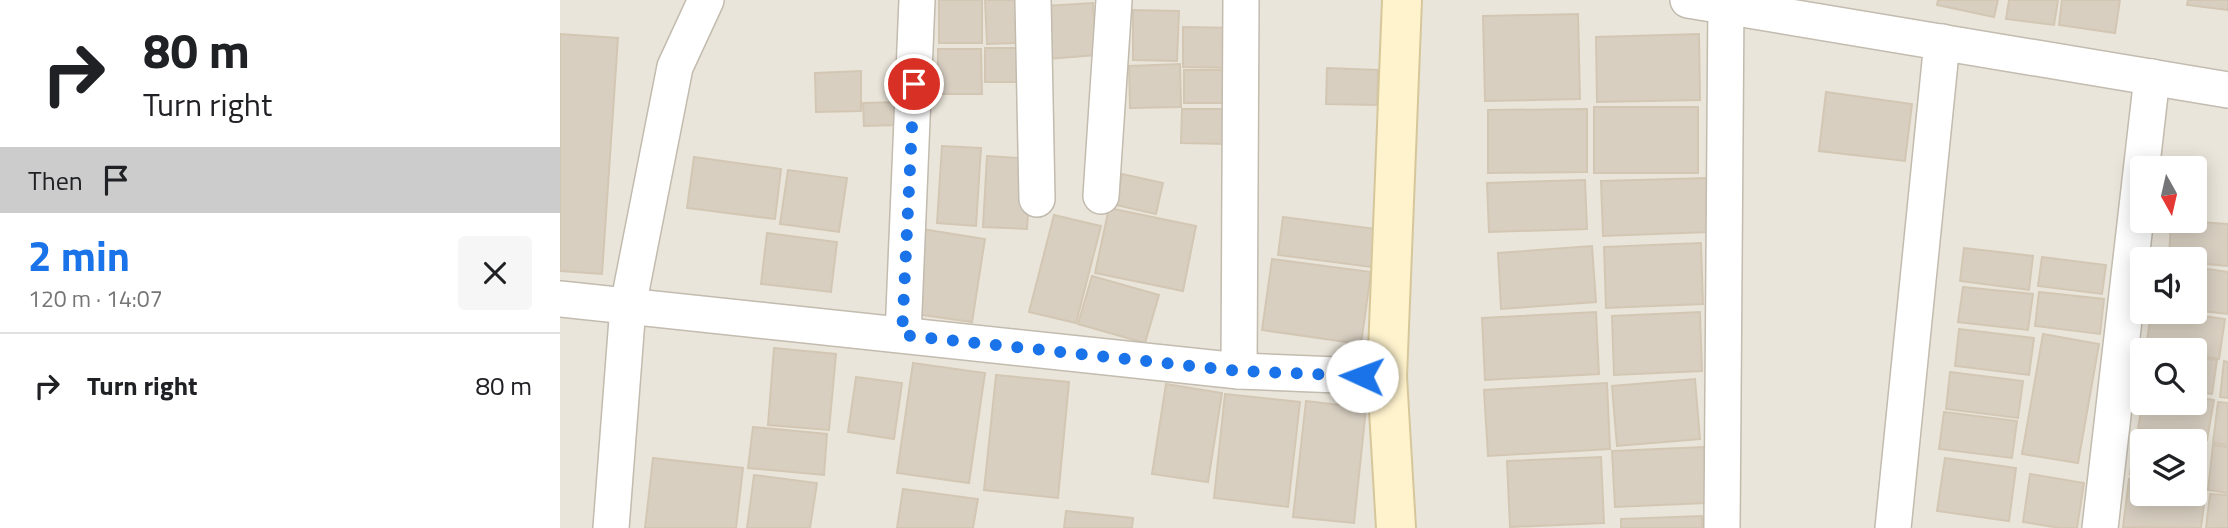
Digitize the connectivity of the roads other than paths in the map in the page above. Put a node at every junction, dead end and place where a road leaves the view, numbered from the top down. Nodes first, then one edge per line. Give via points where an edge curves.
1 (706, 0) edge
2 (917, 0) edge
3 (1033, 0) edge
4 (1114, 0) edge
5 (1241, 0) edge
6 (1402, 0) edge
7 (1688, 0) edge
8 (1726, 3) edge
9 (1942, 42) junction
10 (2152, 77) junction
11 (2228, 90) edge
12 (1101, 196) dead end
13 (1037, 199) dead end
14 (560, 299) edge
15 (628, 306) junction
16 (902, 335) junction
17 (1239, 371) junction
18 (1387, 377) junction
19 (611, 528) edge
20 (1396, 528) edge
21 (1722, 528) edge
22 (1893, 528) edge
23 (2100, 528) edge

1 - 15 street via 675,67
2 - 16 street
3 - 13 street
4 - 12 street
5 - 17 street
6 - 18 street
7 - 8 street
8 - 9 street
8 - 21 street
9 - 10 street
9 - 22 street
10 - 11 street
10 - 23 street
14 - 15 street
15 - 16 street
15 - 19 street
16 - 17 street
17 - 18 street
18 - 20 street

